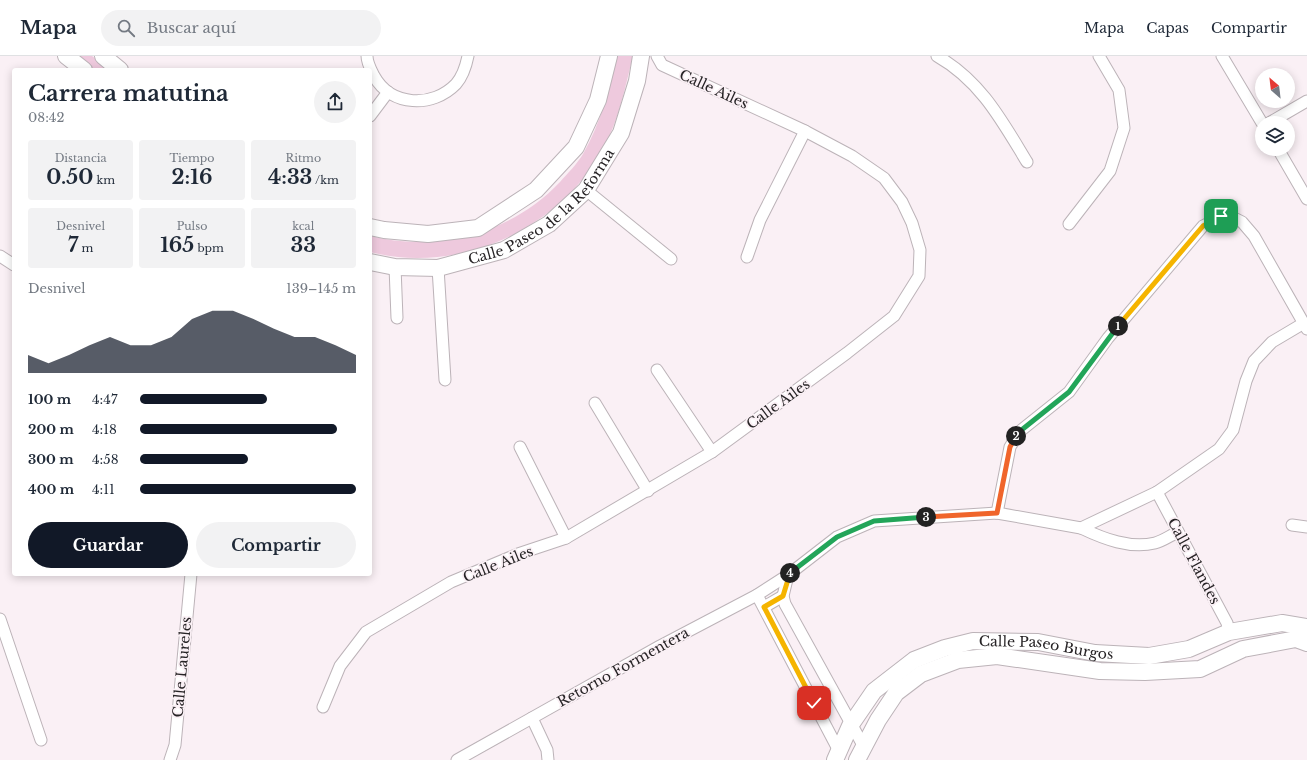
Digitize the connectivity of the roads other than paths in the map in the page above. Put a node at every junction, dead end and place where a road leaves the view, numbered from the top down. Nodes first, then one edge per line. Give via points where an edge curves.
1 (66, 56) edge
2 (103, 56) edge
3 (468, 56) edge
4 (608, 56) edge
5 (641, 56) edge
6 (657, 56) edge
7 (937, 56) edge
8 (1099, 56) edge
9 (1222, 56) edge
10 (364, 57) edge
11 (81, 68) edge
12 (118, 68) edge
13 (370, 68) edge
14 (372, 72) edge
15 (388, 92) junction
16 (1307, 101) edge
17 (372, 113) edge
18 (1258, 116) edge
19 (1281, 116) edge
20 (805, 131) junction
21 (1282, 156) edge
22 (1027, 162) dead end
23 (586, 190) junction
24 (1307, 199) edge
25 (1069, 224) dead end
26 (372, 227) edge
27 (0, 256) edge
28 (746, 257) dead end
29 (672, 259) dead end
30 (372, 262) edge
31 (12, 263) edge
32 (395, 267) junction
33 (438, 268) junction
34 (397, 318) dead end
35 (1305, 326) edge
36 (657, 370) dead end
37 (445, 380) dead end
38 (595, 403) dead end
39 (520, 446) dead end
40 (712, 452) junction
41 (648, 491) junction
42 (1157, 492) junction
43 (997, 513) junction
44 (1292, 525) dead end
45 (1081, 528) junction
46 (1307, 528) edge
47 (1178, 532) junction
48 (566, 538) junction
49 (788, 575) junction
50 (191, 576) edge
51 (757, 595) junction
52 (783, 596) junction
53 (764, 607) junction
54 (0, 619) edge
55 (1307, 627) edge
56 (1229, 632) junction
57 (1307, 643) edge
58 (323, 707) dead end
59 (532, 718) junction
60 (850, 726) junction
61 (41, 740) dead end
62 (837, 755) edge
63 (860, 756) edge
64 (170, 760) edge
65 (457, 760) edge
66 (548, 760) edge

1 - 11 street
2 - 12 street
3 - 15 street via 465,70 457,83 446,93 432,99 417,101 402,99
4 - 26 street, Calle Paseo de la Reforma via 598,100 576,147 536,190 478,228 428,234
5 - 23 street, Calle Paseo de la Reforma via 637,81 621,133
6 - 20 street, Calle Ailes via 662,65
7 - 22 street via 952,64 990,102
8 - 25 street via 1120,90 1124,128 1110,171
9 - 18 street
10 - 13 street
14 - 15 street via 377,82
15 - 17 street
16 - 19 street
20 - 28 street via 760,220
20 - 40 street, Calle Ailes via 852,156 884,178 902,202 912,223 920,250 919,276 894,316 848,353
21 - 24 street
23 - 29 street
23 - 33 street, Calle Paseo de la Reforma via 549,224 504,250
27 - 31 street
30 - 32 street, Calle Paseo de la Reforma
32 - 33 street, Calle Paseo de la Reforma
32 - 34 street
33 - 37 street
35 - 42 street via 1272,342 1254,361 1233,430 1219,449
35 - 43 street via 1254,236 1242,222 1232,217 1221,216 1203,226 1108,338 1069,392 1019,432 1010,447
36 - 40 street
38 - 41 street
39 - 48 street
40 - 41 street, Calle Ailes
41 - 48 street, Calle Ailes
42 - 45 street
42 - 47 street, Calle Flandes
43 - 45 street, Retorno Formentera
43 - 49 street, Retorno Formentera via 874,521 837,537
44 - 46 street
45 - 47 street, Retorno Formentera via 1102,539 1135,545 1157,543
47 - 56 street, Calle Flandes
48 - 58 street, Calle Ailes via 518,554 451,582 366,632 340,666
49 - 51 street, Retorno Formentera
49 - 52 street
50 - 64 street, Calle Laureles via 175,745
51 - 53 street
51 - 59 street, Retorno Formentera
52 - 53 street
52 - 60 street
53 - 62 street
54 - 61 street
55 - 56 street, Calle Paseo Burgos via 1282,623
56 - 60 street, Calle Paseo Burgos via 1189,649 1149,656 1095,653 1038,642 973,641 914,660 874,691
57 - 63 street, Calle Paseo Burgos via 1296,639 1243,649 1200,669 1145,672 1100,672 997,656 958,660 921,674 896,693 878,720
59 - 65 street, Retorno Formentera
59 - 66 street via 547,750
60 - 62 street, Calle Paseo Burgos
60 - 63 street

